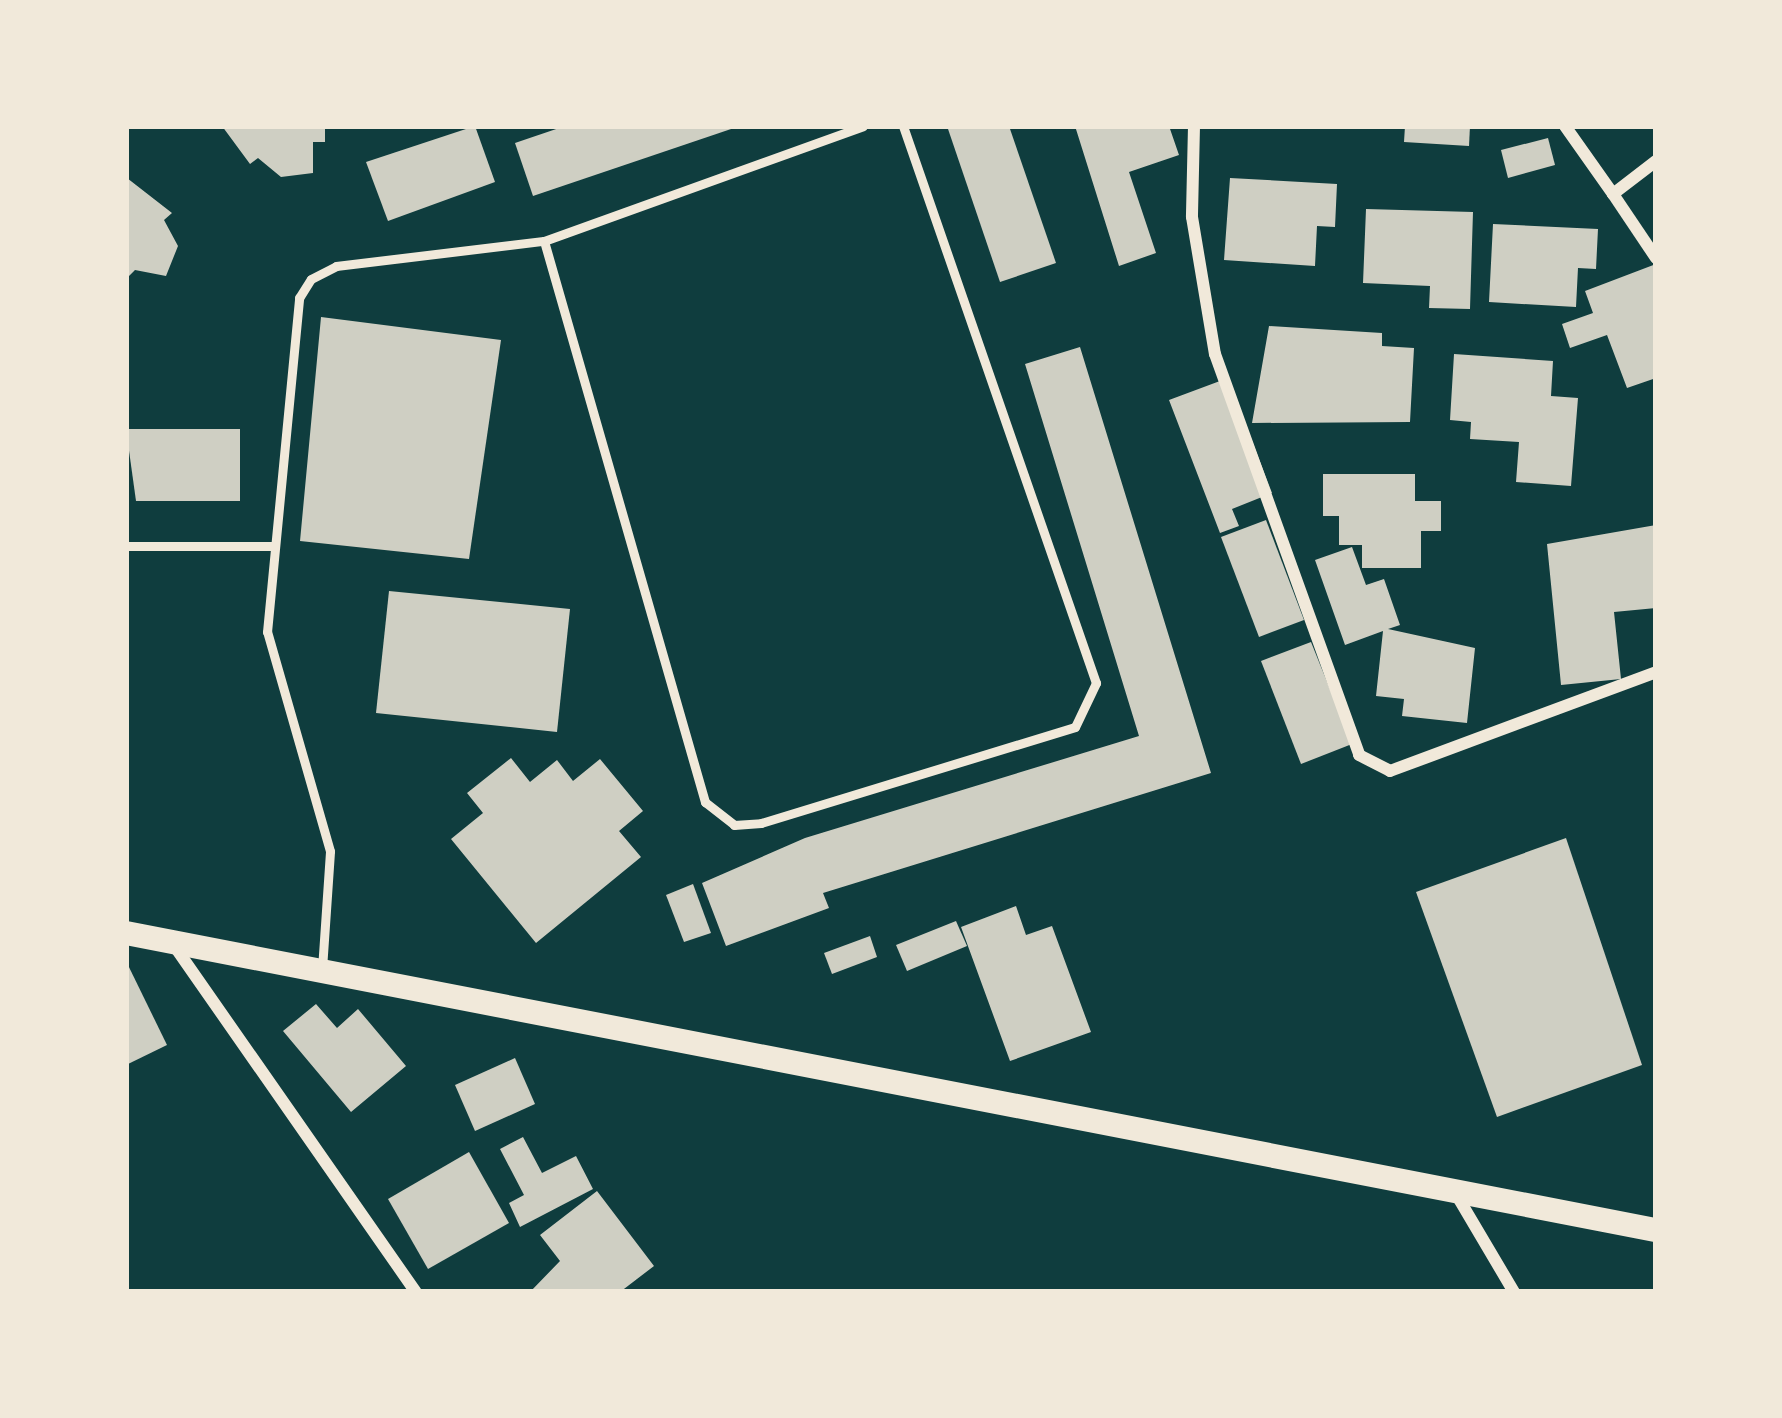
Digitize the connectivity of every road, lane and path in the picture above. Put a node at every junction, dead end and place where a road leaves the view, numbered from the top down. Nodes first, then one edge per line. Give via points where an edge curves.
1 (863, 126) edge
2 (903, 126) edge
3 (1194, 126) edge
4 (1564, 126) edge
5 (1656, 160) edge
6 (1613, 194) junction
7 (544, 241) junction
8 (1656, 258) edge
9 (126, 546) edge
10 (275, 546) junction
11 (1656, 672) edge
12 (126, 933) edge
13 (172, 941) junction
14 (322, 969) junction
15 (1455, 1193) junction
16 (1656, 1230) edge
17 (416, 1292) edge
18 (1514, 1292) edge

1 - 7 lane
2 - 7 lane via 1096,683 1075,727 761,823 734,825 705,802
3 - 11 street via 1192,217 1215,354 1359,755 1390,771
4 - 6 street
5 - 6 street
6 - 8 street
7 - 10 lane via 336,266 311,279 299,298
9 - 10 lane
10 - 14 lane via 276,691 330,851
12 - 13 main road
13 - 14 main road
13 - 17 street
14 - 15 main road
15 - 16 main road
15 - 18 street

